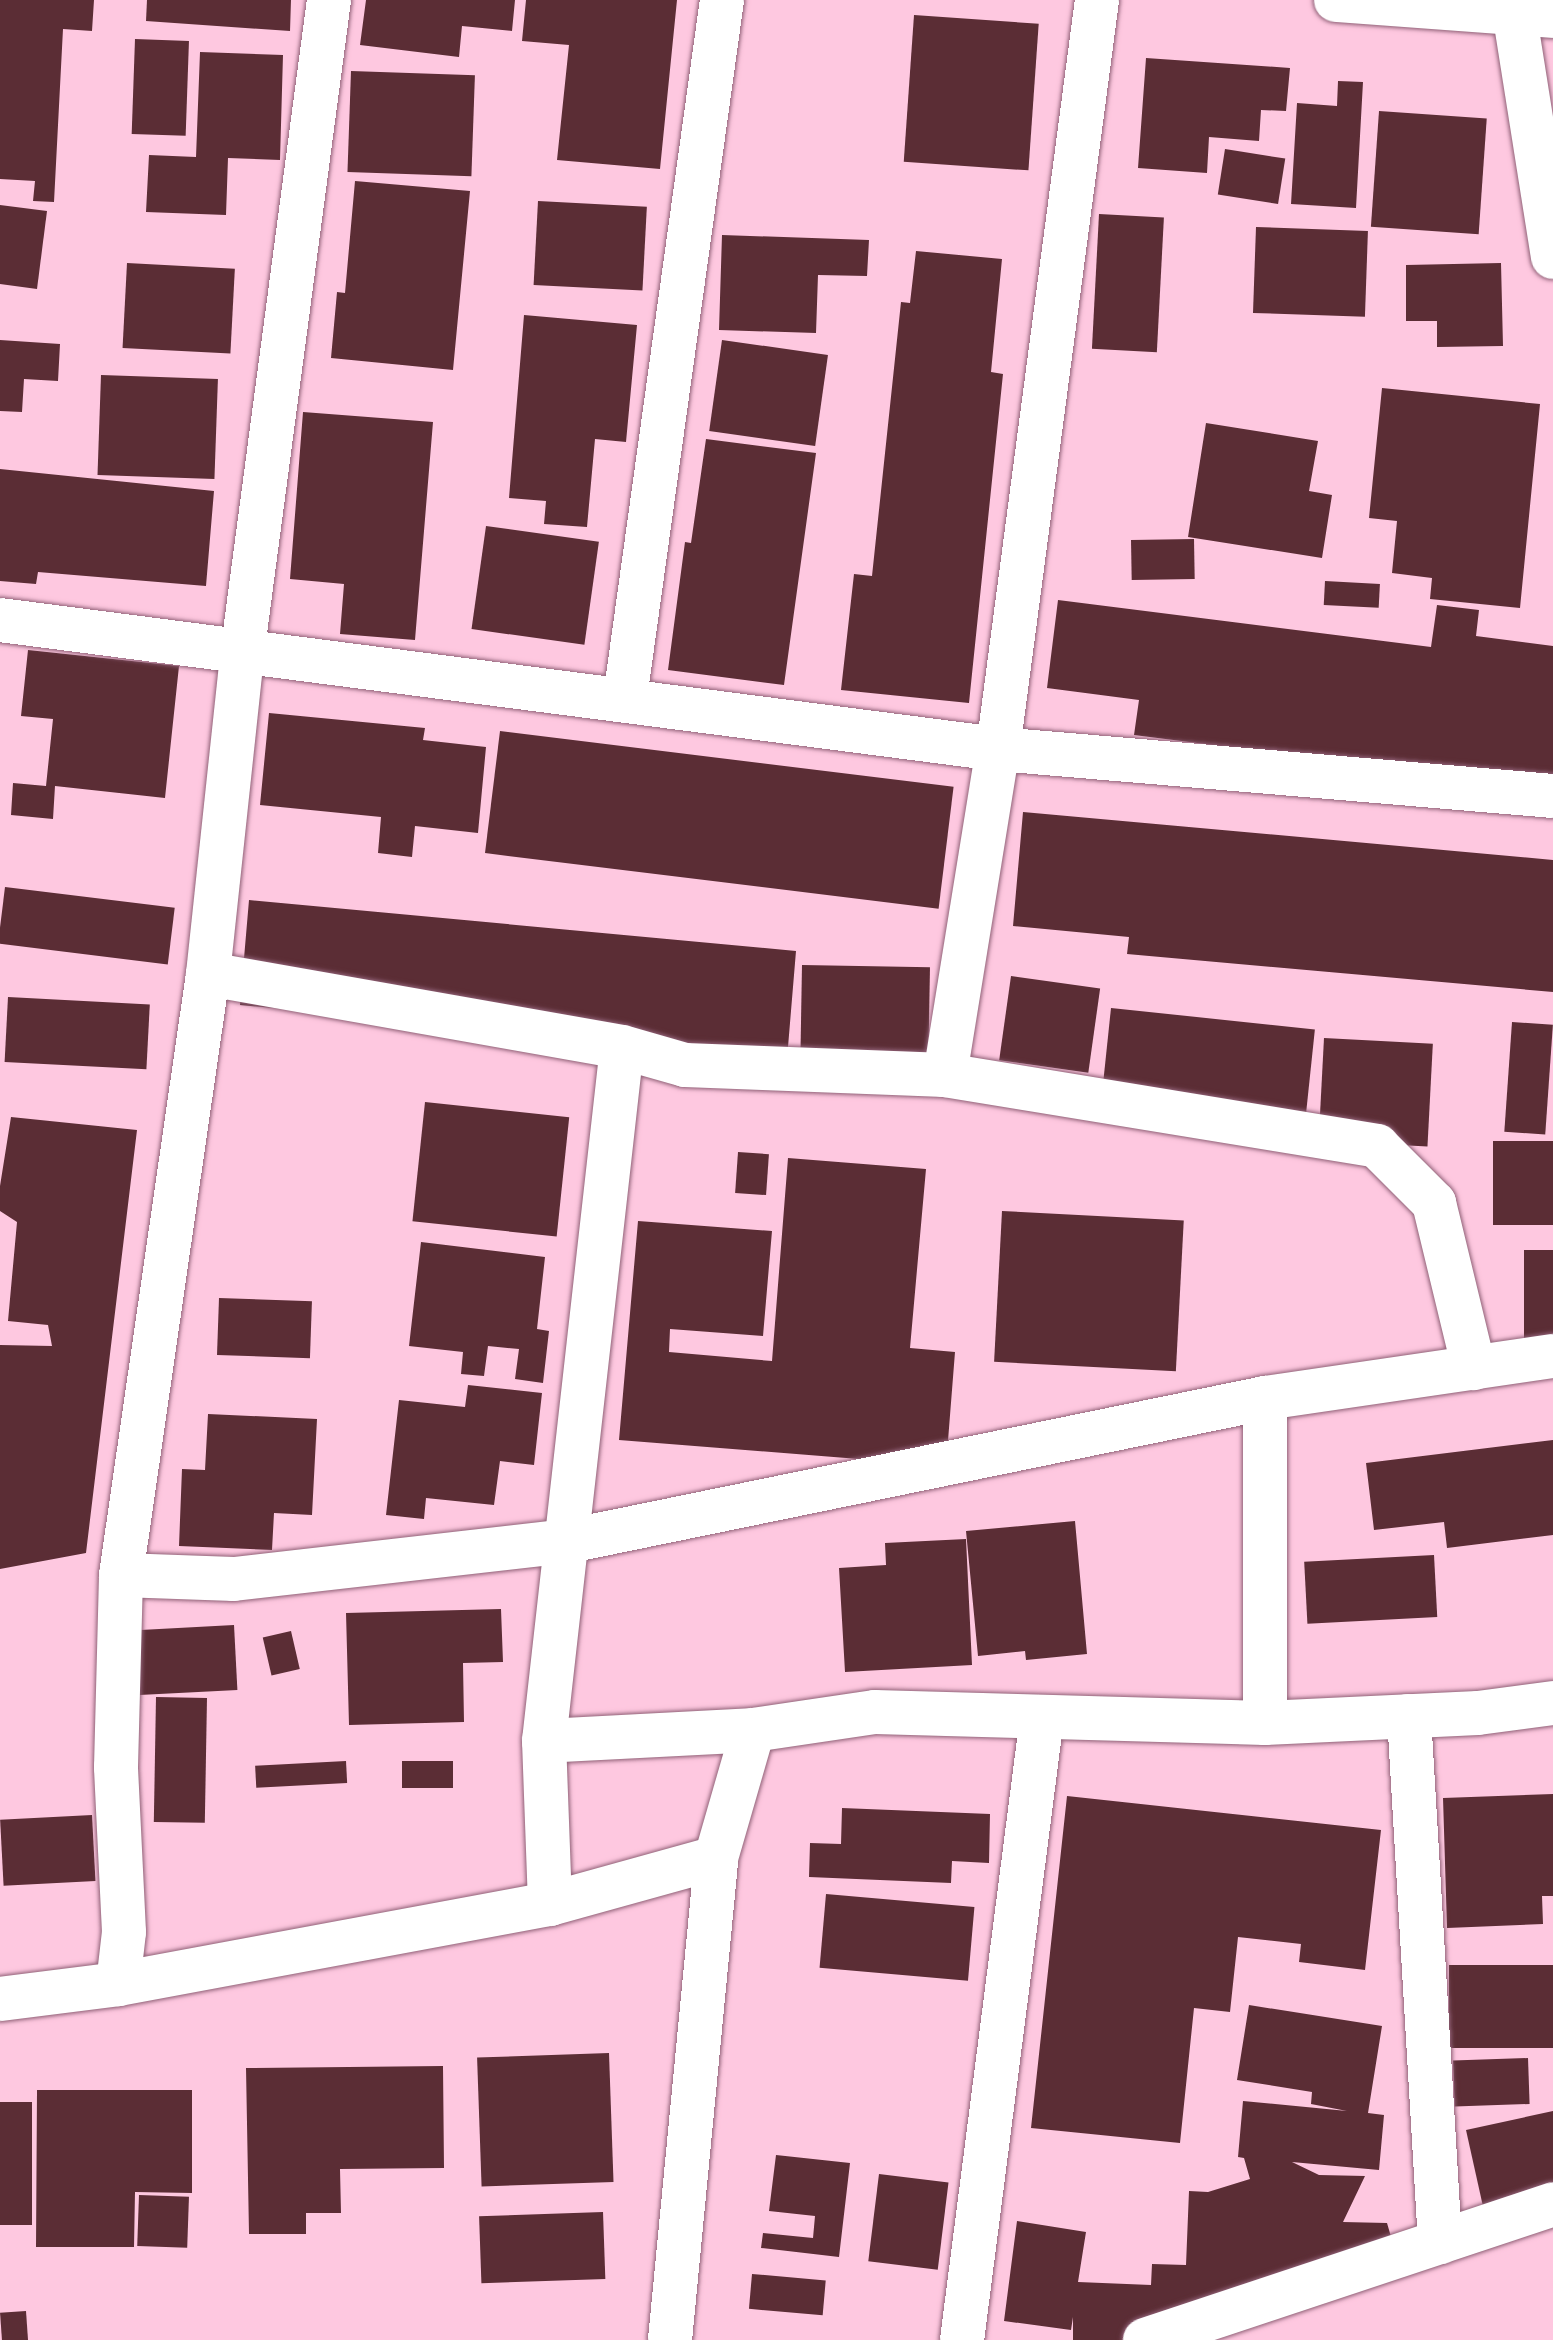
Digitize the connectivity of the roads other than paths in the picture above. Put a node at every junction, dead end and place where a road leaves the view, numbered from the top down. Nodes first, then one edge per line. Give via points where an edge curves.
1 (329, 0) edge
2 (722, 0) edge
3 (1097, 0) edge
4 (1336, 0) edge
5 (1534, 14) edge
6 (1553, 257) edge
7 (0, 620) edge
8 (243, 647) junction
9 (625, 698) junction
10 (998, 749) junction
11 (1553, 796) edge
12 (208, 974) junction
13 (622, 1047) junction
14 (945, 1075) junction
15 (1553, 1356) edge
16 (1474, 1368) junction
17 (1265, 1398) junction
18 (569, 1541) junction
19 (121, 1575) junction
20 (1553, 1703) edge
21 (1409, 1716) junction
22 (1042, 1717) junction
23 (1265, 1723) junction
24 (753, 1730) junction
25 (544, 1741) junction
26 (716, 1858) junction
27 (550, 1904) junction
28 (118, 1984) junction
29 (0, 1999) edge
30 (1553, 2204) edge
31 (1440, 2242) junction
32 (670, 2340) edge
33 (962, 2340) edge
34 (1145, 2340) edge

1 - 8 street
2 - 9 street
3 - 10 street
4 - 5 street
5 - 6 street
7 - 8 street
8 - 9 street
8 - 12 street
9 - 10 street
10 - 11 street
10 - 14 street
12 - 13 street
12 - 19 street
13 - 14 street via 685,1065
13 - 18 street
14 - 16 street via 1377,1146 1434,1203
15 - 16 street
16 - 17 street
17 - 18 street
17 - 23 street
18 - 19 street via 234,1579
18 - 25 street
19 - 28 street via 116,1767 124,1932
20 - 21 street
21 - 23 street
21 - 31 street
22 - 23 street
22 - 24 street via 875,1712
22 - 33 street
24 - 25 street
24 - 26 street
25 - 27 street
26 - 27 street
26 - 32 street
27 - 28 street
28 - 29 street
30 - 31 street
31 - 34 street

